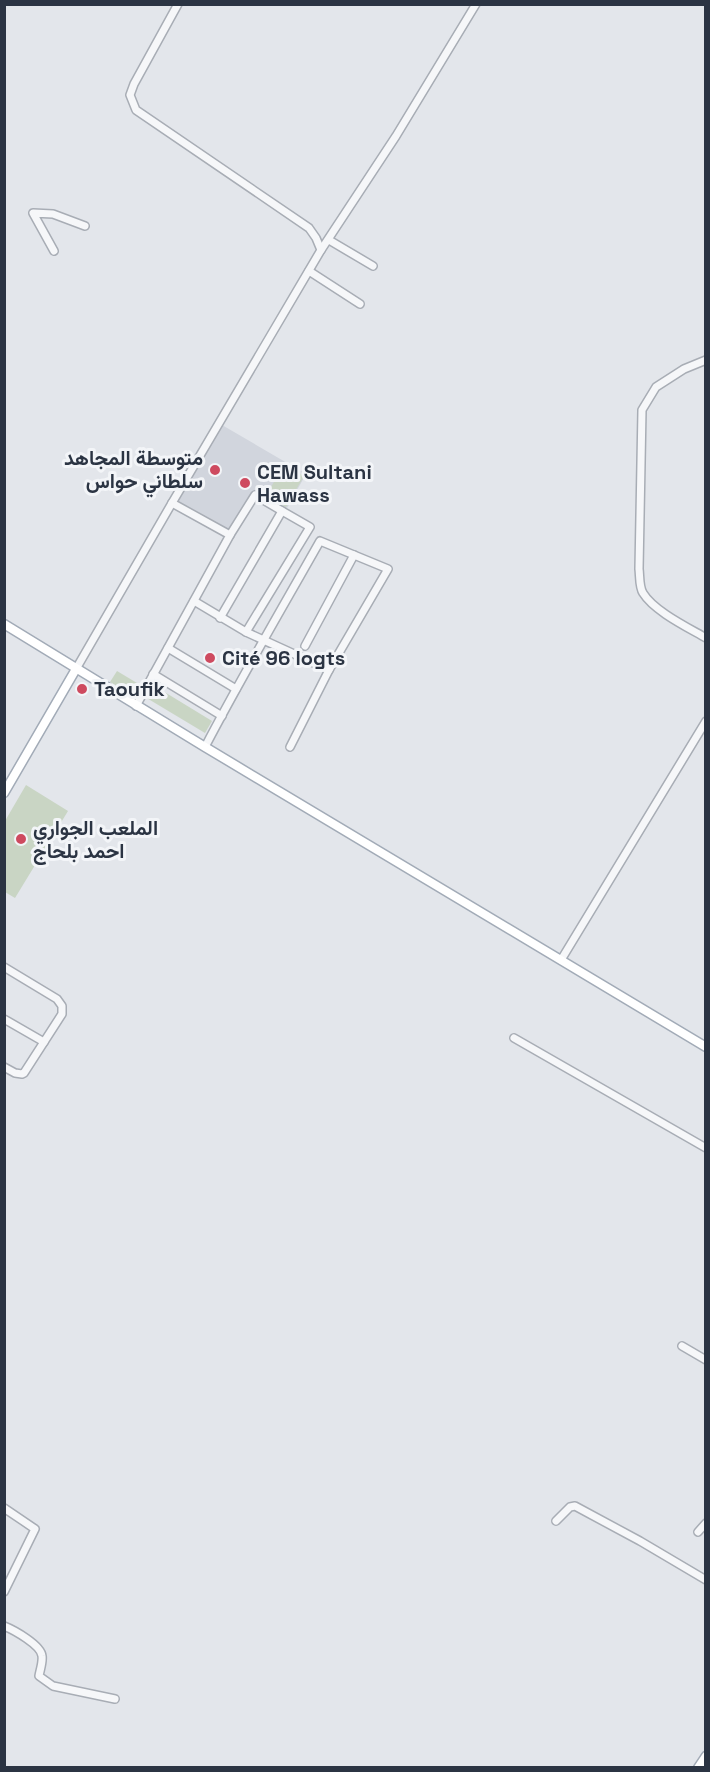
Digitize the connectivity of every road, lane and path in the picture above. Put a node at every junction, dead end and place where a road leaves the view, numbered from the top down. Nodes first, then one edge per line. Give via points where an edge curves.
1 (178, 4) edge
2 (476, 4) edge
3 (85, 226) dead end
4 (328, 240) junction
5 (321, 250) junction
6 (54, 251) dead end
7 (373, 266) dead end
8 (309, 271) junction
9 (360, 304) dead end
10 (705, 360) edge
11 (172, 503) junction
12 (282, 511) junction
13 (230, 536) junction
14 (354, 555) junction
15 (194, 601) junction
16 (220, 618) junction
17 (4, 624) edge
18 (246, 632) junction
19 (705, 638) edge
20 (264, 640) junction
21 (305, 646) dead end
22 (168, 648) junction
23 (76, 669) junction
24 (329, 670) junction
25 (153, 674) junction
26 (236, 689) junction
27 (136, 706) junction
28 (222, 716) junction
29 (705, 721) edge
30 (205, 747) junction
31 (290, 747) dead end
32 (4, 794) edge
33 (561, 960) junction
34 (4, 968) edge
35 (4, 1019) edge
36 (514, 1038) dead end
37 (44, 1042) junction
38 (705, 1045) edge
39 (4, 1067) edge
40 (705, 1148) edge
41 (682, 1346) dead end
42 (705, 1360) edge
43 (4, 1508) edge
44 (556, 1521) dead end
45 (705, 1523) edge
46 (698, 1532) dead end
47 (705, 1581) edge
48 (4, 1592) edge
49 (4, 1626) edge
50 (115, 1699) dead end
51 (705, 1756) edge
52 (698, 1767) edge

1 - 5 street via 134,84 130,95 136,110 309,228
2 - 4 street
3 - 6 street via 53,214 33,213
4 - 5 street
4 - 7 street
5 - 8 street
8 - 9 street
8 - 11 street
10 - 19 street via 656,387 642,410 639,569 642,592 673,619
11 - 13 street
11 - 23 street
12 - 13 street via 255,495
12 - 16 street
12 - 18 street via 310,527
13 - 15 street
14 - 20 street via 320,541
14 - 21 street
14 - 24 street via 388,569
15 - 16 street
15 - 22 street
16 - 18 street
17 - 23 main road
18 - 20 street
20 - 24 street
20 - 26 street
22 - 25 street
22 - 26 street
23 - 27 main road
23 - 32 main road
24 - 31 street
25 - 27 street
25 - 28 street
26 - 28 street
27 - 30 main road
28 - 30 street
29 - 33 street
30 - 33 main road
33 - 38 main road
34 - 37 street via 57,999 62,1006 62,1014
35 - 37 street
36 - 40 street
37 - 39 street via 22,1074
41 - 42 street
43 - 48 street via 35,1529
44 - 47 street via 575,1506
45 - 46 street
49 - 50 street via 40,1650 39,1676 53,1686
51 - 52 main road

